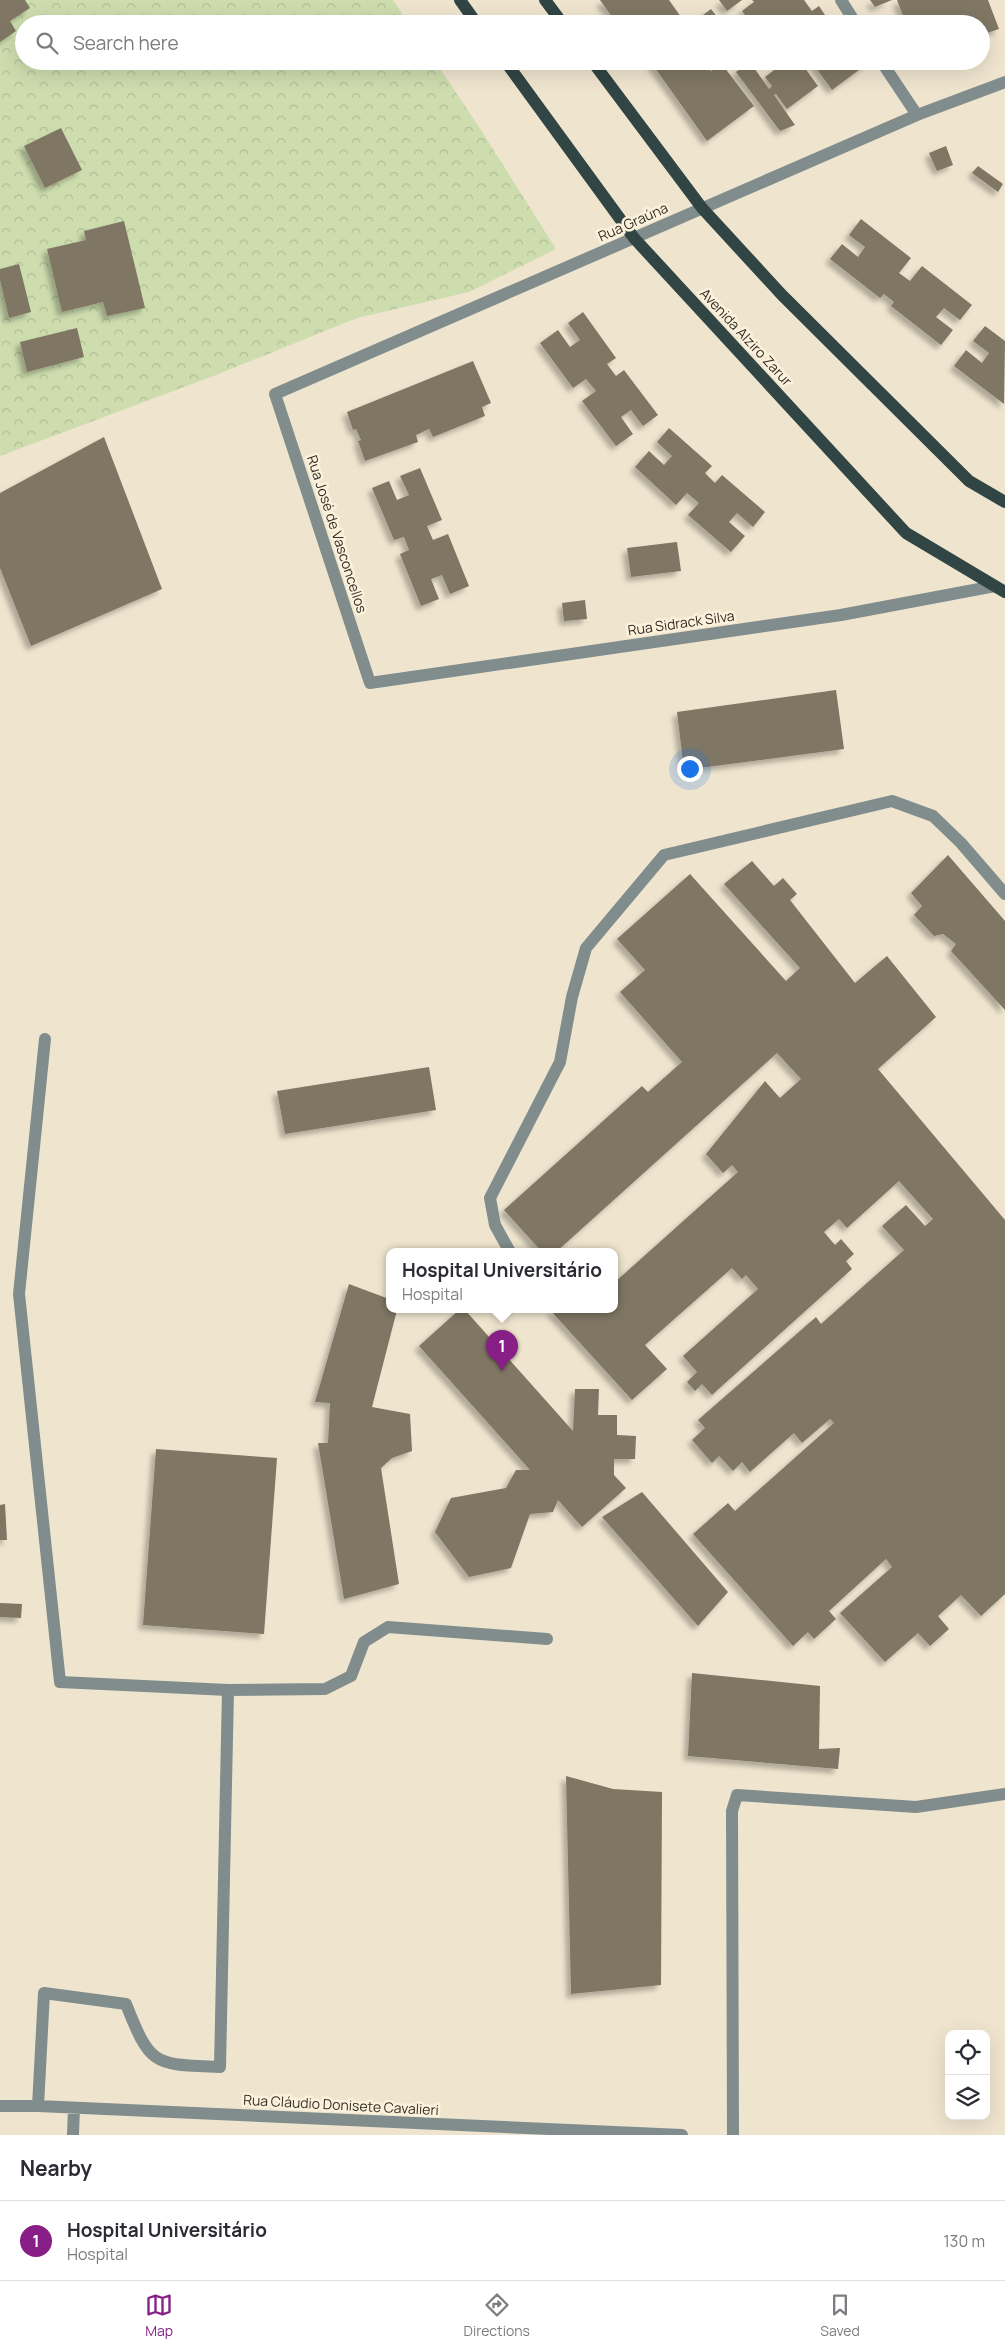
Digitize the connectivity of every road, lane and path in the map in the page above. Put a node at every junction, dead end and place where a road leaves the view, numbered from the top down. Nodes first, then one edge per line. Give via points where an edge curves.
1 (460, 0) edge
2 (546, 0) edge
3 (841, 0) edge
4 (471, 15) edge
5 (557, 15) edge
6 (850, 15) edge
7 (512, 70) edge
8 (599, 70) edge
9 (887, 70) edge
10 (1005, 82) edge
11 (917, 114) junction
12 (702, 208) junction
13 (634, 238) junction
14 (274, 394) joint
15 (1005, 502) edge
16 (1000, 589) edge
17 (370, 682) joint
18 (1005, 894) edge
19 (45, 1039) dead end
20 (508, 1248) edge
21 (547, 1639) dead end
22 (228, 1690) junction
23 (1005, 1794) edge
24 (0, 2106) edge
25 (38, 2106) junction
26 (74, 2108) junction
27 (386, 2122) junction
28 (73, 2135) edge
29 (385, 2135) edge
30 (682, 2135) edge
31 (733, 2135) edge

1 - 4 main road
2 - 5 main road
3 - 6 street
7 - 13 main road, Avenida Alziro Zarur
8 - 12 main road
9 - 11 street
10 - 11 street, Rua Graúna
11 - 12 street, Rua Graúna
12 - 13 street, Rua Graúna
12 - 15 main road via 782,295 969,481
13 - 14 street, Rua Graúna
13 - 16 main road, Avenida Alziro Zarur via 906,532
14 - 17 street, Rua José de Vasconcellos
16 - 17 street, Rua Sidrack Silva via 841,615
18 - 20 street via 933,816 892,801 664,855 586,948 572,997 560,1062 490,1198 495,1225
19 - 22 street via 19,1294 60,1682
21 - 22 street via 388,1627 364,1642 351,1676 325,1689
22 - 25 street via 220,2068 171,2065 150,2054 126,2004 44,1993
23 - 31 street via 916,1807 737,1795 732,1811
24 - 25 street, Rua Cláudio Donisete Cavalieri
25 - 26 street, Rua Cláudio Donisete Cavalieri
26 - 27 street, Rua Cláudio Donisete Cavalieri
26 - 28 street
27 - 29 street
27 - 30 street, Rua Cláudio Donisete Cavalieri

